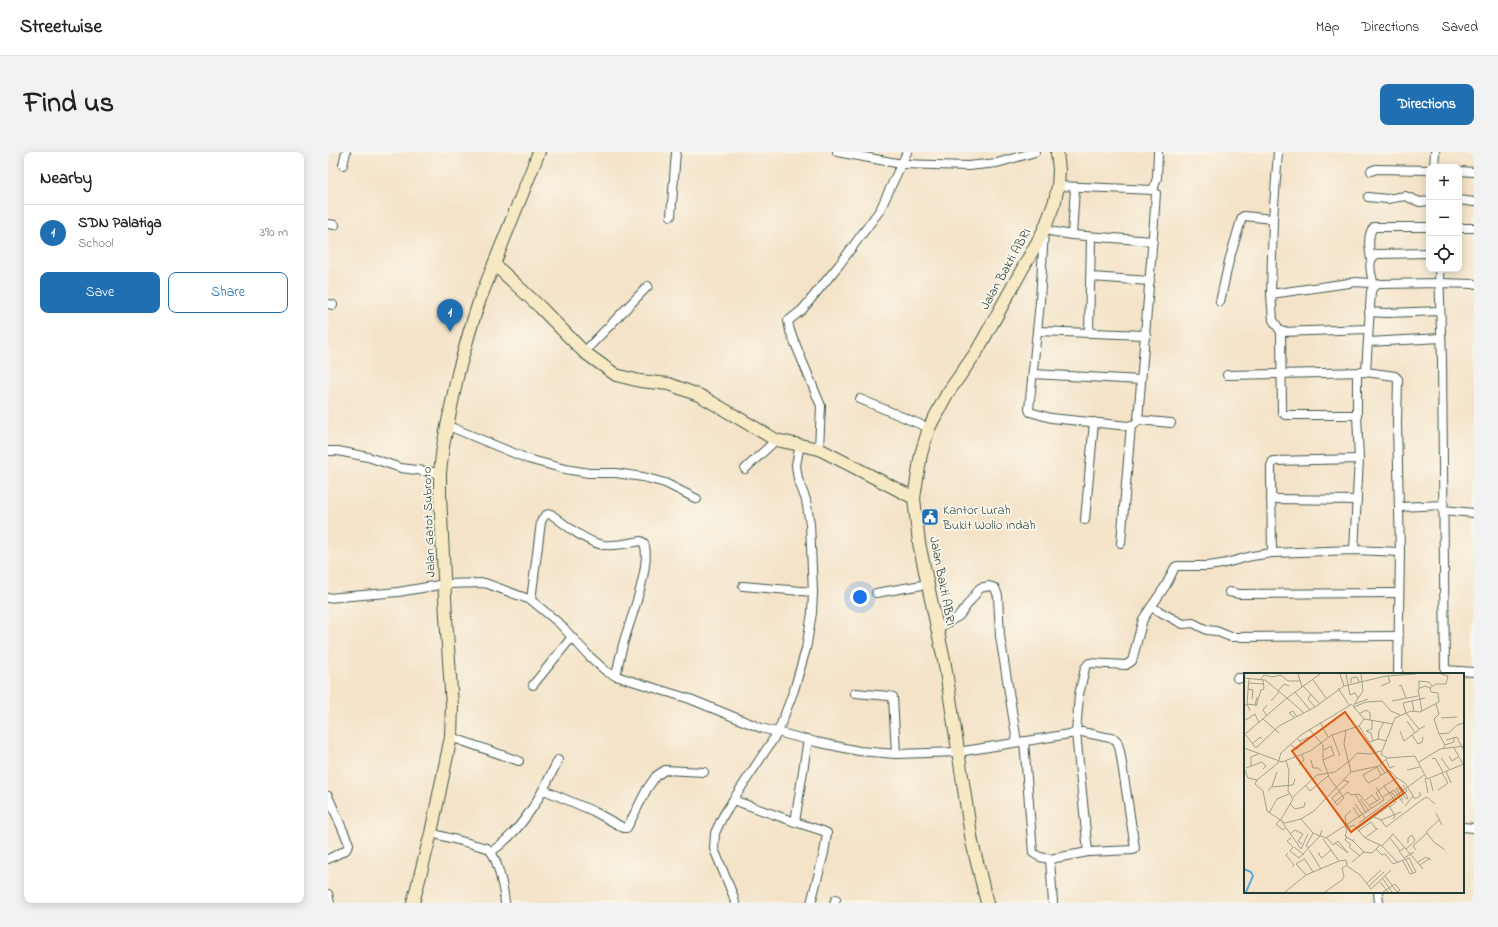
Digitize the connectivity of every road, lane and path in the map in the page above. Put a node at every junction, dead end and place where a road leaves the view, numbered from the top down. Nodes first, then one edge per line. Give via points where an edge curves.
1 (346, 152) edge
2 (539, 152) edge
3 (676, 152) edge
4 (837, 152) edge
5 (906, 152) edge
6 (1035, 152) edge
7 (1057, 152) edge
8 (1158, 152) edge
9 (1278, 152) edge
10 (1435, 152) edge
11 (902, 164) junction
12 (1434, 164) edge
13 (343, 165) dead end
14 (1426, 170) edge
15 (1372, 171) dead end
16 (1462, 171) edge
17 (1474, 172) edge
18 (1058, 186) junction
19 (1075, 188) junction
20 (1153, 190) junction
21 (1368, 197) dead end
22 (1462, 200) edge
23 (1426, 201) edge
24 (1474, 202) edge
25 (671, 216) dead end
26 (1273, 219) junction
27 (1426, 227) edge
28 (1462, 228) edge
29 (1474, 228) edge
30 (1044, 230) junction
31 (1072, 235) junction
32 (1091, 237) junction
33 (1153, 242) junction
34 (1426, 253) edge
35 (1371, 260) junction
36 (494, 264) junction
37 (1439, 272) edge
38 (1091, 277) junction
39 (1150, 281) junction
40 (1440, 283) junction
41 (1474, 284) edge
42 (648, 286) dead end
43 (1374, 286) junction
44 (1271, 294) junction
45 (1220, 302) dead end
46 (1440, 311) junction
47 (1369, 312) junction
48 (1368, 328) junction
49 (1037, 331) junction
50 (1281, 332) junction
51 (1089, 333) junction
52 (1146, 335) junction
53 (1441, 338) junction
54 (1368, 342) junction
55 (584, 352) junction
56 (1366, 372) junction
57 (1357, 373) junction
58 (1033, 374) junction
59 (1282, 374) junction
60 (1227, 375) dead end
61 (1141, 380) junction
62 (860, 399) dead end
63 (1357, 415) junction
64 (1138, 420) junction
65 (1094, 422) junction
66 (1171, 423) dead end
67 (446, 425) junction
68 (1131, 426) junction
69 (929, 428) junction
70 (776, 440) junction
71 (800, 444) junction
72 (820, 450) junction
73 (328, 451) edge
74 (1359, 459) junction
75 (745, 469) dead end
76 (440, 473) junction
77 (914, 498) junction
78 (697, 499) dead end
79 (1271, 499) junction
80 (1357, 500) junction
81 (1399, 507) junction
82 (1443, 508) junction
83 (1474, 513) edge
84 (1085, 520) dead end
85 (1121, 543) dead end
86 (1354, 550) junction
87 (1400, 552) junction
88 (1272, 553) junction
89 (445, 584) junction
90 (928, 584) junction
91 (742, 586) dead end
92 (813, 592) junction
93 (1229, 592) dead end
94 (876, 593) dead end
95 (1399, 593) junction
96 (328, 598) edge
97 (531, 600) junction
98 (1151, 607) junction
99 (937, 629) junction
100 (1398, 636) junction
101 (572, 637) junction
102 (1445, 672) edge
103 (1474, 672) edge
104 (1398, 673) edge
105 (616, 676) junction
106 (533, 685) dead end
107 (855, 693) dead end
108 (778, 732) junction
109 (1076, 733) junction
110 (451, 737) junction
111 (808, 740) junction
112 (1021, 742) junction
113 (958, 752) junction
114 (896, 754) junction
115 (558, 760) dead end
116 (518, 761) dead end
117 (704, 772) dead end
118 (544, 790) junction
119 (328, 796) edge
120 (733, 800) junction
121 (795, 822) junction
122 (1464, 827) edge
123 (1474, 828) edge
124 (431, 833) junction
125 (491, 852) junction
126 (1088, 852) junction
127 (328, 859) edge
128 (1050, 859) junction
129 (1378, 893) edge
130 (328, 894) edge
131 (330, 903) edge
132 (413, 903) edge
133 (505, 903) edge
134 (734, 903) edge
135 (810, 903) edge
136 (987, 903) edge
137 (1053, 903) edge
138 (1379, 903) edge

1 - 13 street
2 - 36 street, Jalan Gatot Subroto
3 - 25 street
4 - 11 street
5 - 11 street
6 - 11 street via 997,163 968,166
7 - 18 street, Jalan Bakti ABRI
8 - 20 street via 1157,178
9 - 26 street
10 - 12 street
11 - 72 street via 880,210 859,239 802,310 788,321 821,406
14 - 15 street
16 - 17 street
18 - 19 street
18 - 30 street, Jalan Bakti ABRI
19 - 20 street
19 - 31 street
20 - 33 street via 1156,193
21 - 23 street via 1387,199 1405,196 1420,202
22 - 24 street
26 - 44 street
26 - 45 street via 1242,217
27 - 35 street via 1374,227 1371,231
28 - 29 street
30 - 31 street
30 - 49 street
30 - 69 street, Jalan Bakti ABRI via 977,351 947,394
31 - 32 street
32 - 33 street
32 - 38 street
33 - 39 street
34 - 35 street via 1378,254
35 - 43 street
36 - 55 street
36 - 67 street, Jalan Gatot Subroto via 470,330
37 - 40 street
38 - 39 street
38 - 51 street
39 - 52 street
40 - 41 street
40 - 43 street
40 - 46 street
42 - 55 street
43 - 44 street via 1370,283 1356,282
43 - 47 street via 1371,291
44 - 50 street via 1273,320
46 - 47 street
46 - 53 street
47 - 48 street
48 - 50 street
48 - 54 street
49 - 51 street
49 - 58 street
50 - 59 street
51 - 52 street
52 - 61 street
53 - 54 street
53 - 82 street
54 - 56 street
55 - 70 street via 619,377 669,384 702,396
56 - 57 street
56 - 81 street via 1395,376 1398,380 1396,423
57 - 59 street
57 - 63 street
58 - 61 street
58 - 65 street via 1030,412 1051,418
59 - 60 street
59 - 63 street via 1282,412 1285,415
61 - 64 street
62 - 69 street
63 - 74 street
64 - 66 street
64 - 68 street
65 - 68 street
65 - 84 street
67 - 76 street, Jalan Gatot Subroto
67 - 78 street via 528,459 589,473 643,477 665,483
68 - 85 street
69 - 77 street, Jalan Bakti ABRI via 921,454
70 - 71 street
70 - 75 street
71 - 72 street
71 - 92 street via 796,465 810,524
72 - 77 street
73 - 76 street via 364,456 401,468
74 - 79 street via 1273,461 1270,476
74 - 80 street
76 - 89 street, Jalan Gatot Subroto
77 - 90 street, Jalan Bakti ABRI via 919,543
79 - 80 street
79 - 88 street
80 - 86 street
81 - 82 street
81 - 87 street
82 - 83 street
82 - 102 street
86 - 87 street
86 - 88 street
87 - 95 street
88 - 98 street via 1208,566 1177,566
89 - 96 street via 398,592
89 - 97 street via 485,583
89 - 110 street, Jalan Gatot Subroto via 452,705
90 - 94 street
90 - 99 street, Jalan Bakti ABRI
91 - 92 street
92 - 108 street via 806,649
93 - 95 street
95 - 100 street
97 - 101 street
97 - 105 street via 541,522 547,514 551,514 596,543 644,543 646,555 636,607 624,640
98 - 100 street via 1183,624 1193,622 1207,630 1231,637
98 - 109 street via 1142,623 1130,663 1089,663 1086,666 1079,695
99 - 112 street via 959,616 980,588 995,588 998,596 1000,636
99 - 113 street, Jalan Bakti ABRI
100 - 104 street
101 - 105 street via 607,672
101 - 106 street
102 - 103 street
105 - 108 street via 690,699 752,725
107 - 114 street via 893,697
108 - 111 street
108 - 120 street
109 - 112 street
109 - 126 street
109 - 126 street via 1086,732 1117,741 1135,848
110 - 116 street
110 - 124 street, Jalan Gatot Subroto
111 - 114 street
111 - 121 street
112 - 113 street
112 - 128 street via 1032,851 1040,857
113 - 114 street
113 - 136 street, Jalan Bakti ABRI via 972,842
115 - 118 street
117 - 118 street via 664,770 647,788 627,828
118 - 125 street via 520,826
119 - 127 street via 348,844 346,850
120 - 121 street
120 - 134 street via 715,833 714,849
121 - 135 street via 827,833
122 - 123 street
124 - 125 street via 487,848
124 - 132 street, Jalan Gatot Subroto
125 - 133 street
126 - 128 street
128 - 137 street
129 - 138 street
130 - 131 street

